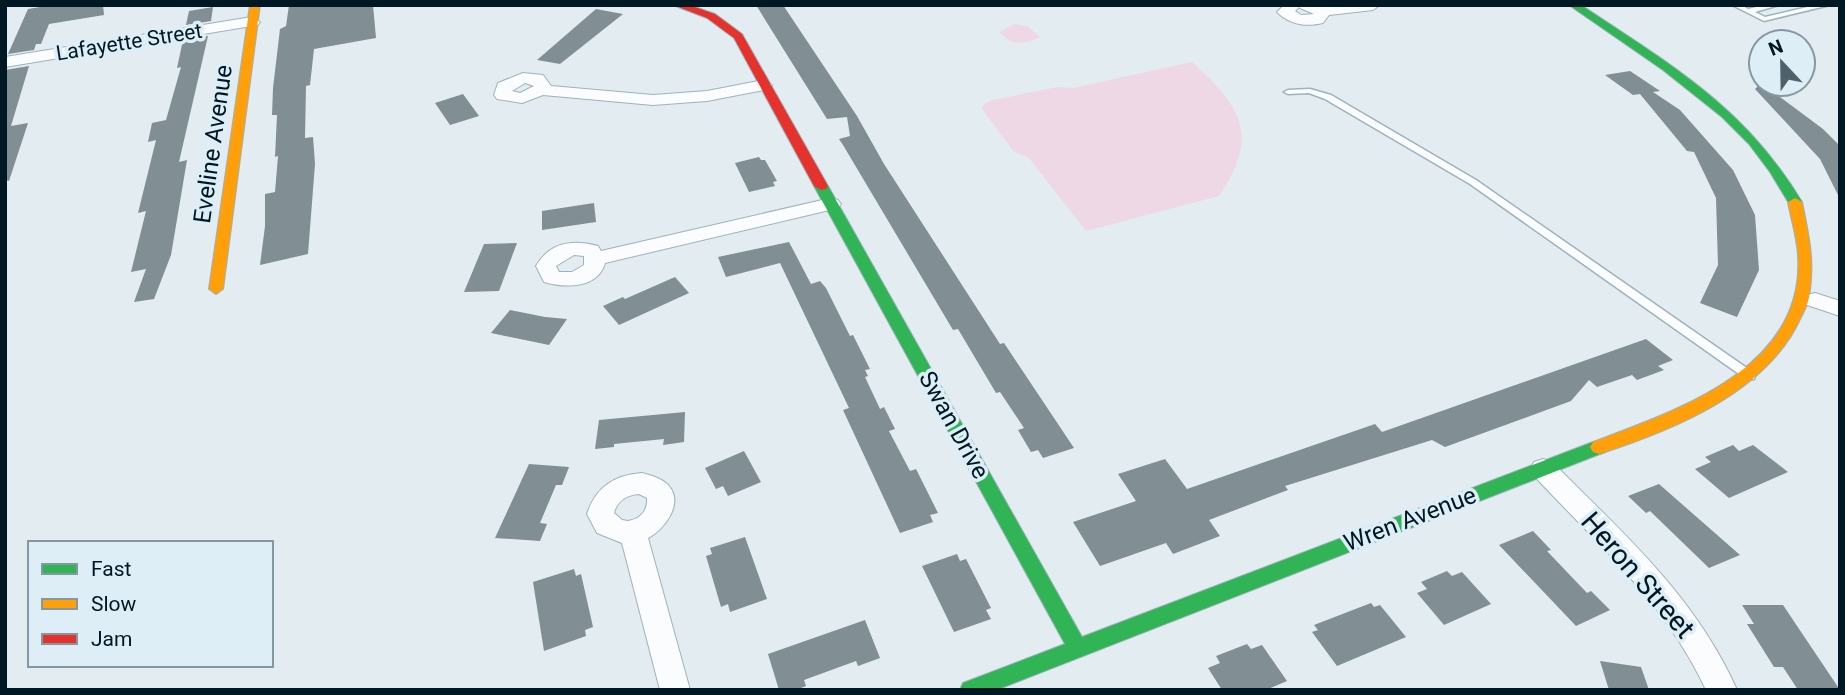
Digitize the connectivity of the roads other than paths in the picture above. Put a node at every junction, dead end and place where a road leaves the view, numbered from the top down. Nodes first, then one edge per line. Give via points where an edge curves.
1 (678, 5) edge
2 (1293, 5) edge
3 (1373, 5) edge
4 (1574, 5) edge
5 (1735, 5) edge
6 (1776, 5) edge
7 (1827, 5) edge
8 (1312, 8) edge
9 (1748, 11) junction
10 (254, 13) edge
11 (5, 62) edge
12 (764, 85) junction
13 (541, 90) dead end
14 (1288, 92) dead end
15 (831, 204) junction
16 (596, 258) dead end
17 (216, 289) dead end
18 (1815, 300) junction
19 (1840, 309) edge
20 (1752, 378) junction
21 (1542, 469) junction
22 (633, 532) dead end
23 (1077, 647) junction
24 (675, 690) edge
25 (970, 690) edge
26 (1722, 690) edge

1 - 12 street, Swan Drive via 728,25
2 - 8 street via 1285,12 1298,20 1318,20 1322,14
3 - 8 street
4 - 18 street, Wren Avenue via 1703,98 1772,165 1798,205 1811,240
5 - 9 lane
6 - 9 lane
7 - 9 lane via 1764,19
10 - 11 street, Lafayette Street
10 - 17 street, Eveline Avenue
12 - 13 street via 653,100
12 - 15 street, Swan Drive
14 - 20 lane via 1310,91 1328,97 1473,182
15 - 16 street
15 - 23 street, Swan Drive
18 - 19 street
18 - 20 street, Wren Avenue via 1782,355
20 - 21 street, Wren Avenue via 1701,408
21 - 23 street, Wren Avenue
21 - 26 street, Heron Street via 1671,604 1699,643
22 - 24 street
23 - 25 street, Wren Avenue

